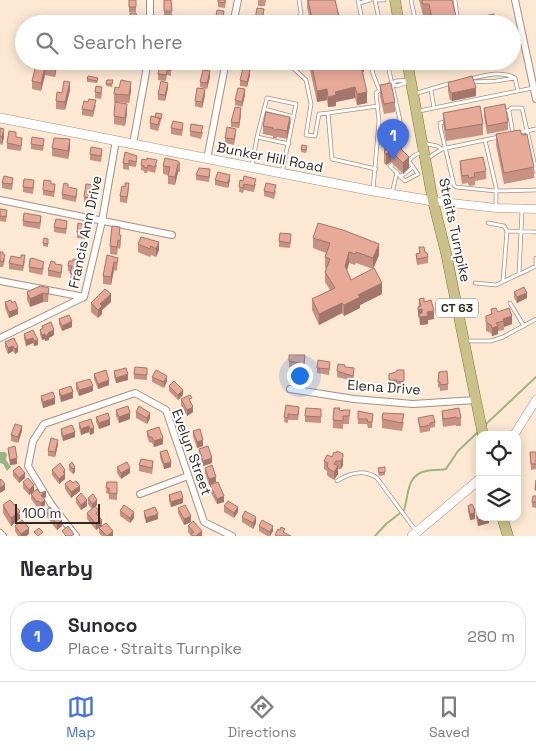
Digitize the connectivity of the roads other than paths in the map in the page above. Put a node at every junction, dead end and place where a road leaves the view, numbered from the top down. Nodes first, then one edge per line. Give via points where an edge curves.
1 (150, 0) edge
2 (238, 0) edge
3 (299, 0) edge
4 (370, 0) edge
5 (376, 0) edge
6 (384, 0) edge
7 (394, 0) edge
8 (411, 0) edge
9 (455, 0) edge
10 (516, 0) edge
11 (358, 2) edge
12 (150, 15) edge
13 (235, 15) edge
14 (300, 15) edge
15 (361, 15) edge
16 (378, 15) edge
17 (397, 15) edge
18 (414, 15) edge
19 (457, 15) edge
20 (519, 15) edge
21 (521, 24) edge
22 (146, 70) edge
23 (224, 70) edge
24 (295, 70) edge
25 (372, 70) edge
26 (389, 70) edge
27 (408, 70) edge
28 (515, 78) junction
29 (410, 80) junction
30 (452, 83) edge
31 (468, 83) edge
32 (392, 84) junction
33 (534, 88) junction
34 (379, 89) junction
35 (430, 90) junction
36 (518, 90) junction
37 (412, 94) junction
38 (536, 97) edge
39 (378, 106) junction
40 (434, 108) junction
41 (264, 109) junction
42 (500, 109) edge
43 (508, 111) junction
44 (416, 112) junction
45 (328, 113) junction
46 (294, 116) junction
47 (0, 118) edge
48 (449, 121) edge
49 (536, 129) edge
50 (528, 131) junction
51 (513, 134) junction
52 (257, 137) junction
53 (116, 140) junction
54 (486, 140) junction
55 (385, 142) edge
56 (394, 142) edge
57 (134, 144) junction
58 (289, 144) junction
59 (377, 144) junction
60 (444, 149) junction
61 (424, 152) junction
62 (403, 154) edge
63 (207, 159) junction
64 (407, 162) junction
65 (393, 164) dead end
66 (252, 167) junction
67 (413, 167) junction
68 (376, 169) junction
69 (398, 171) junction
70 (536, 171) edge
71 (282, 173) junction
72 (400, 177) junction
73 (536, 190) edge
74 (373, 191) junction
75 (496, 191) junction
76 (391, 193) junction
77 (0, 200) edge
78 (433, 201) junction
79 (496, 208) junction
80 (536, 209) edge
81 (522, 210) junction
82 (102, 221) junction
83 (488, 224) dead end
84 (507, 231) junction
85 (522, 232) junction
86 (536, 232) edge
87 (172, 235) dead end
88 (536, 258) edge
89 (520, 274) junction
90 (0, 281) edge
91 (503, 282) junction
92 (475, 283) dead end
93 (84, 297) junction
94 (510, 303) dead end
95 (536, 319) edge
96 (524, 326) junction
97 (0, 338) edge
98 (464, 341) junction
99 (290, 389) dead end
100 (476, 400) junction
101 (536, 400) edge
102 (482, 431) edge
103 (517, 431) edge
104 (188, 476) junction
105 (337, 482) dead end
106 (476, 482) edge
107 (140, 494) dead end
108 (503, 521) edge
109 (0, 533) edge
110 (415, 534) edge
111 (3, 536) edge
112 (76, 536) edge
113 (232, 536) edge
114 (508, 536) edge

1 - 12 street
2 - 13 street
3 - 14 lane
4 - 11 lane
5 - 6 lane
5 - 16 lane
7 - 17 main road
8 - 18 lane
9 - 19 lane
10 - 20 street
11 - 15 lane
21 - 33 street
22 - 57 street
23 - 63 street
24 - 45 lane via 306,80 311,104 306,135 315,136 320,114
25 - 34 lane
26 - 32 lane
27 - 29 main road, Straits Turnpike / CT 63
28 - 31 lane
28 - 35 lane via 491,74
28 - 36 lane
29 - 32 lane via 397,86
29 - 37 main road, Straits Turnpike / CT 63
30 - 35 lane
32 - 34 lane
32 - 56 lane via 404,139
33 - 36 lane
33 - 38 street
34 - 39 lane via 376,93
35 - 37 lane
35 - 40 lane
36 - 40 lane
37 - 44 main road, Straits Turnpike / CT 63
39 - 45 lane
39 - 59 lane
40 - 44 lane
41 - 46 lane
41 - 46 lane via 268,98 296,104
41 - 52 lane
42 - 43 lane
43 - 50 lane via 522,108
43 - 51 lane
44 - 61 main road, Straits Turnpike / CT 63
45 - 68 lane via 332,159
46 - 58 lane
47 - 53 main road, Bunker Hill Road
48 - 60 lane via 440,123
49 - 50 lane
50 - 51 lane
50 - 70 lane
51 - 54 lane
52 - 58 lane
52 - 66 lane
53 - 57 main road, Bunker Hill Road
53 - 82 street, Francis Ann Drive
54 - 60 lane
54 - 75 lane
55 - 59 lane
57 - 63 main road, Bunker Hill Road
58 - 71 lane
59 - 68 lane
60 - 61 lane
60 - 61 lane via 437,146
60 - 75 lane via 456,187
61 - 64 lane
61 - 78 main road, Straits Turnpike / CT 63
62 - 64 lane
63 - 66 main road, Bunker Hill Road
64 - 67 lane
65 - 69 lane via 390,166
66 - 71 main road, Bunker Hill Road
67 - 72 lane
67 - 72 lane via 418,174 405,182
68 - 74 lane
69 - 72 lane
69 - 76 lane
71 - 74 main road, Bunker Hill Road
73 - 75 lane
74 - 76 main road, Bunker Hill Road
75 - 79 lane
76 - 78 main road, Bunker Hill Road
77 - 82 street
78 - 79 street, Bunker Hill Road
78 - 98 main road, Straits Turnpike / CT 63
79 - 81 street, Bunker Hill Road
80 - 81 street, Bunker Hill Road
81 - 85 lane
82 - 87 street
82 - 93 street, Francis Ann Drive
83 - 84 lane via 504,226
84 - 85 lane
84 - 91 lane
85 - 86 lane
85 - 89 lane
88 - 89 lane via 536,266
89 - 91 lane
90 - 93 street
91 - 92 lane via 496,285
93 - 97 street, Francis Ann Drive
94 - 96 lane
95 - 96 lane
96 - 98 lane via 491,341
98 - 100 main road, Straits Turnpike / CT 63
99 - 100 street, Elena Drive via 412,404
100 - 102 main road, Straits Turnpike / CT 63
101 - 103 street
104 - 107 street
104 - 112 street, Evelyn Street via 166,410 135,393 44,424 33,441 28,466 51,504
104 - 113 street, Evelyn Street via 204,522
105 - 110 lane via 355,473 377,478
106 - 110 main road
108 - 114 main road
109 - 111 street

